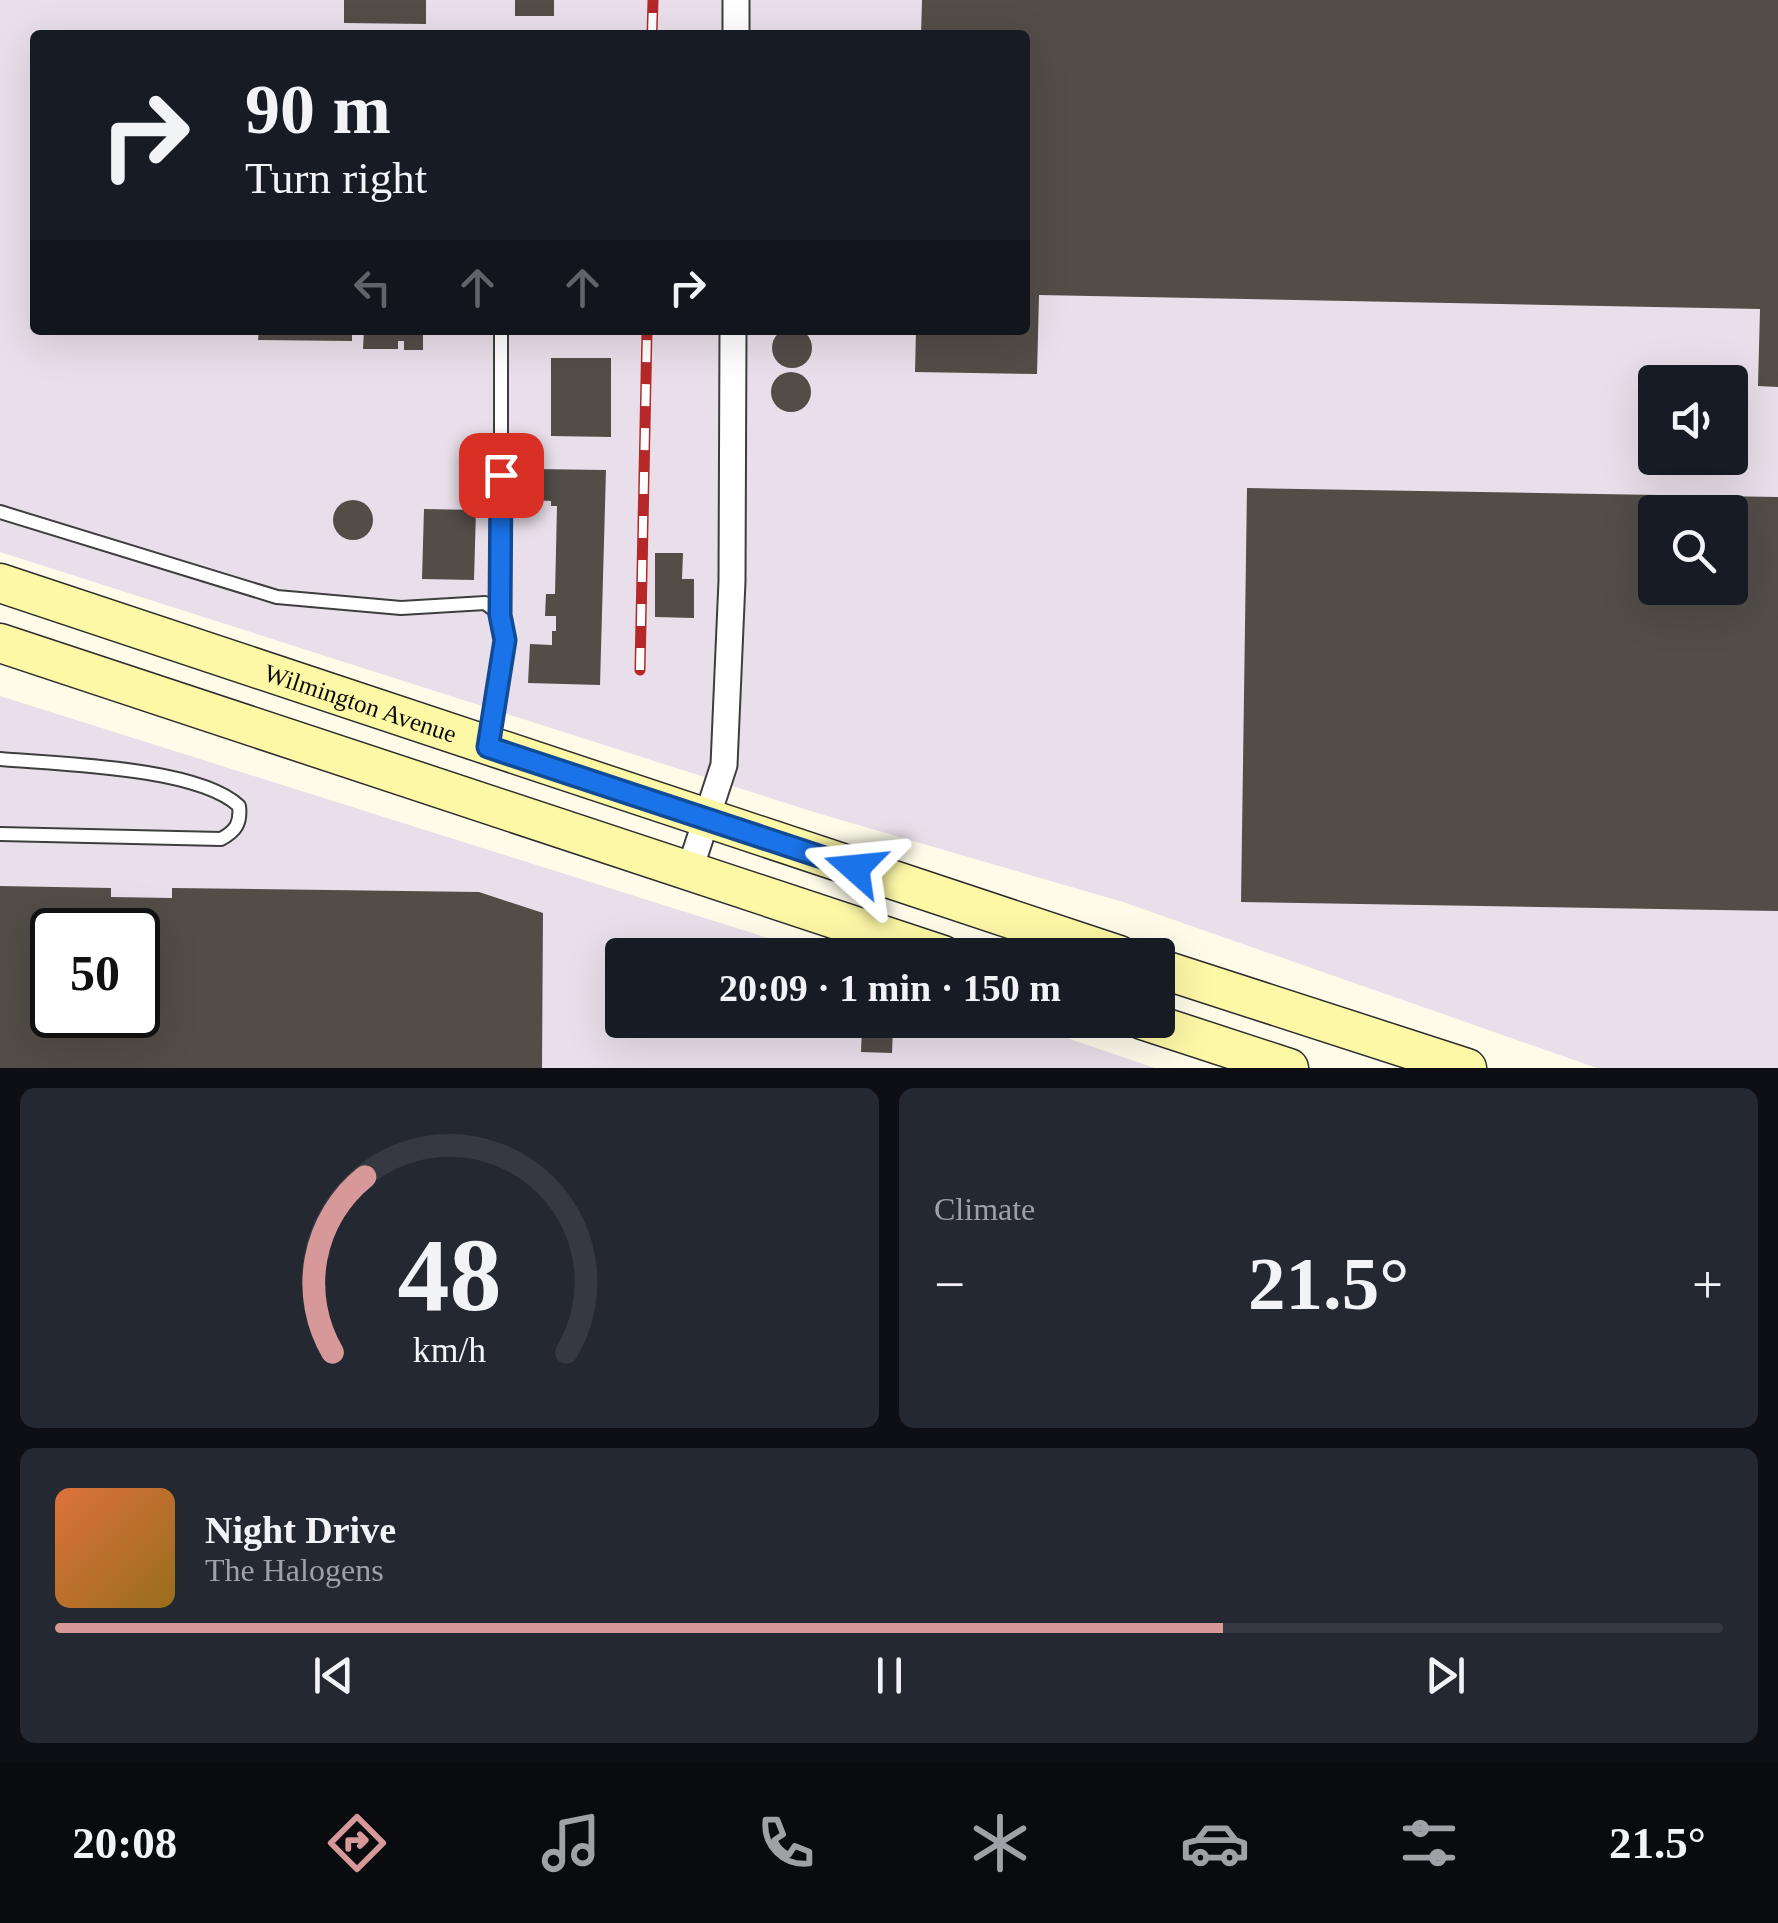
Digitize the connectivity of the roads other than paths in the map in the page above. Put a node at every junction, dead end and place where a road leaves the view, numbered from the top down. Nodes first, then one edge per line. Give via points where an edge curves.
1 (736, 0) edge
2 (736, 30) edge
3 (502, 335) edge
4 (734, 335) edge
5 (0, 512) edge
6 (0, 582) edge
7 (500, 615) junction
8 (0, 643) edge
9 (488, 747) junction
10 (0, 759) edge
11 (706, 818) junction
12 (0, 834) edge
13 (689, 872) junction
14 (890, 938) edge
15 (1068, 938) edge
16 (1175, 974) edge
17 (1175, 1031) edge
18 (1289, 1068) edge
19 (1467, 1068) edge

1 - 2 street
3 - 7 lane
4 - 11 street via 724,765
5 - 7 lane via 277,597 401,608 485,603
6 - 9 main road, Wilmington Avenue
7 - 9 lane via 505,640
8 - 13 main road
9 - 11 main road, Wilmington Avenue
10 - 12 lane via 184,781 228,794 240,806 234,832 220,839
11 - 13 street
11 - 15 main road, Wilmington Avenue
13 - 14 main road
16 - 19 main road
17 - 18 main road

